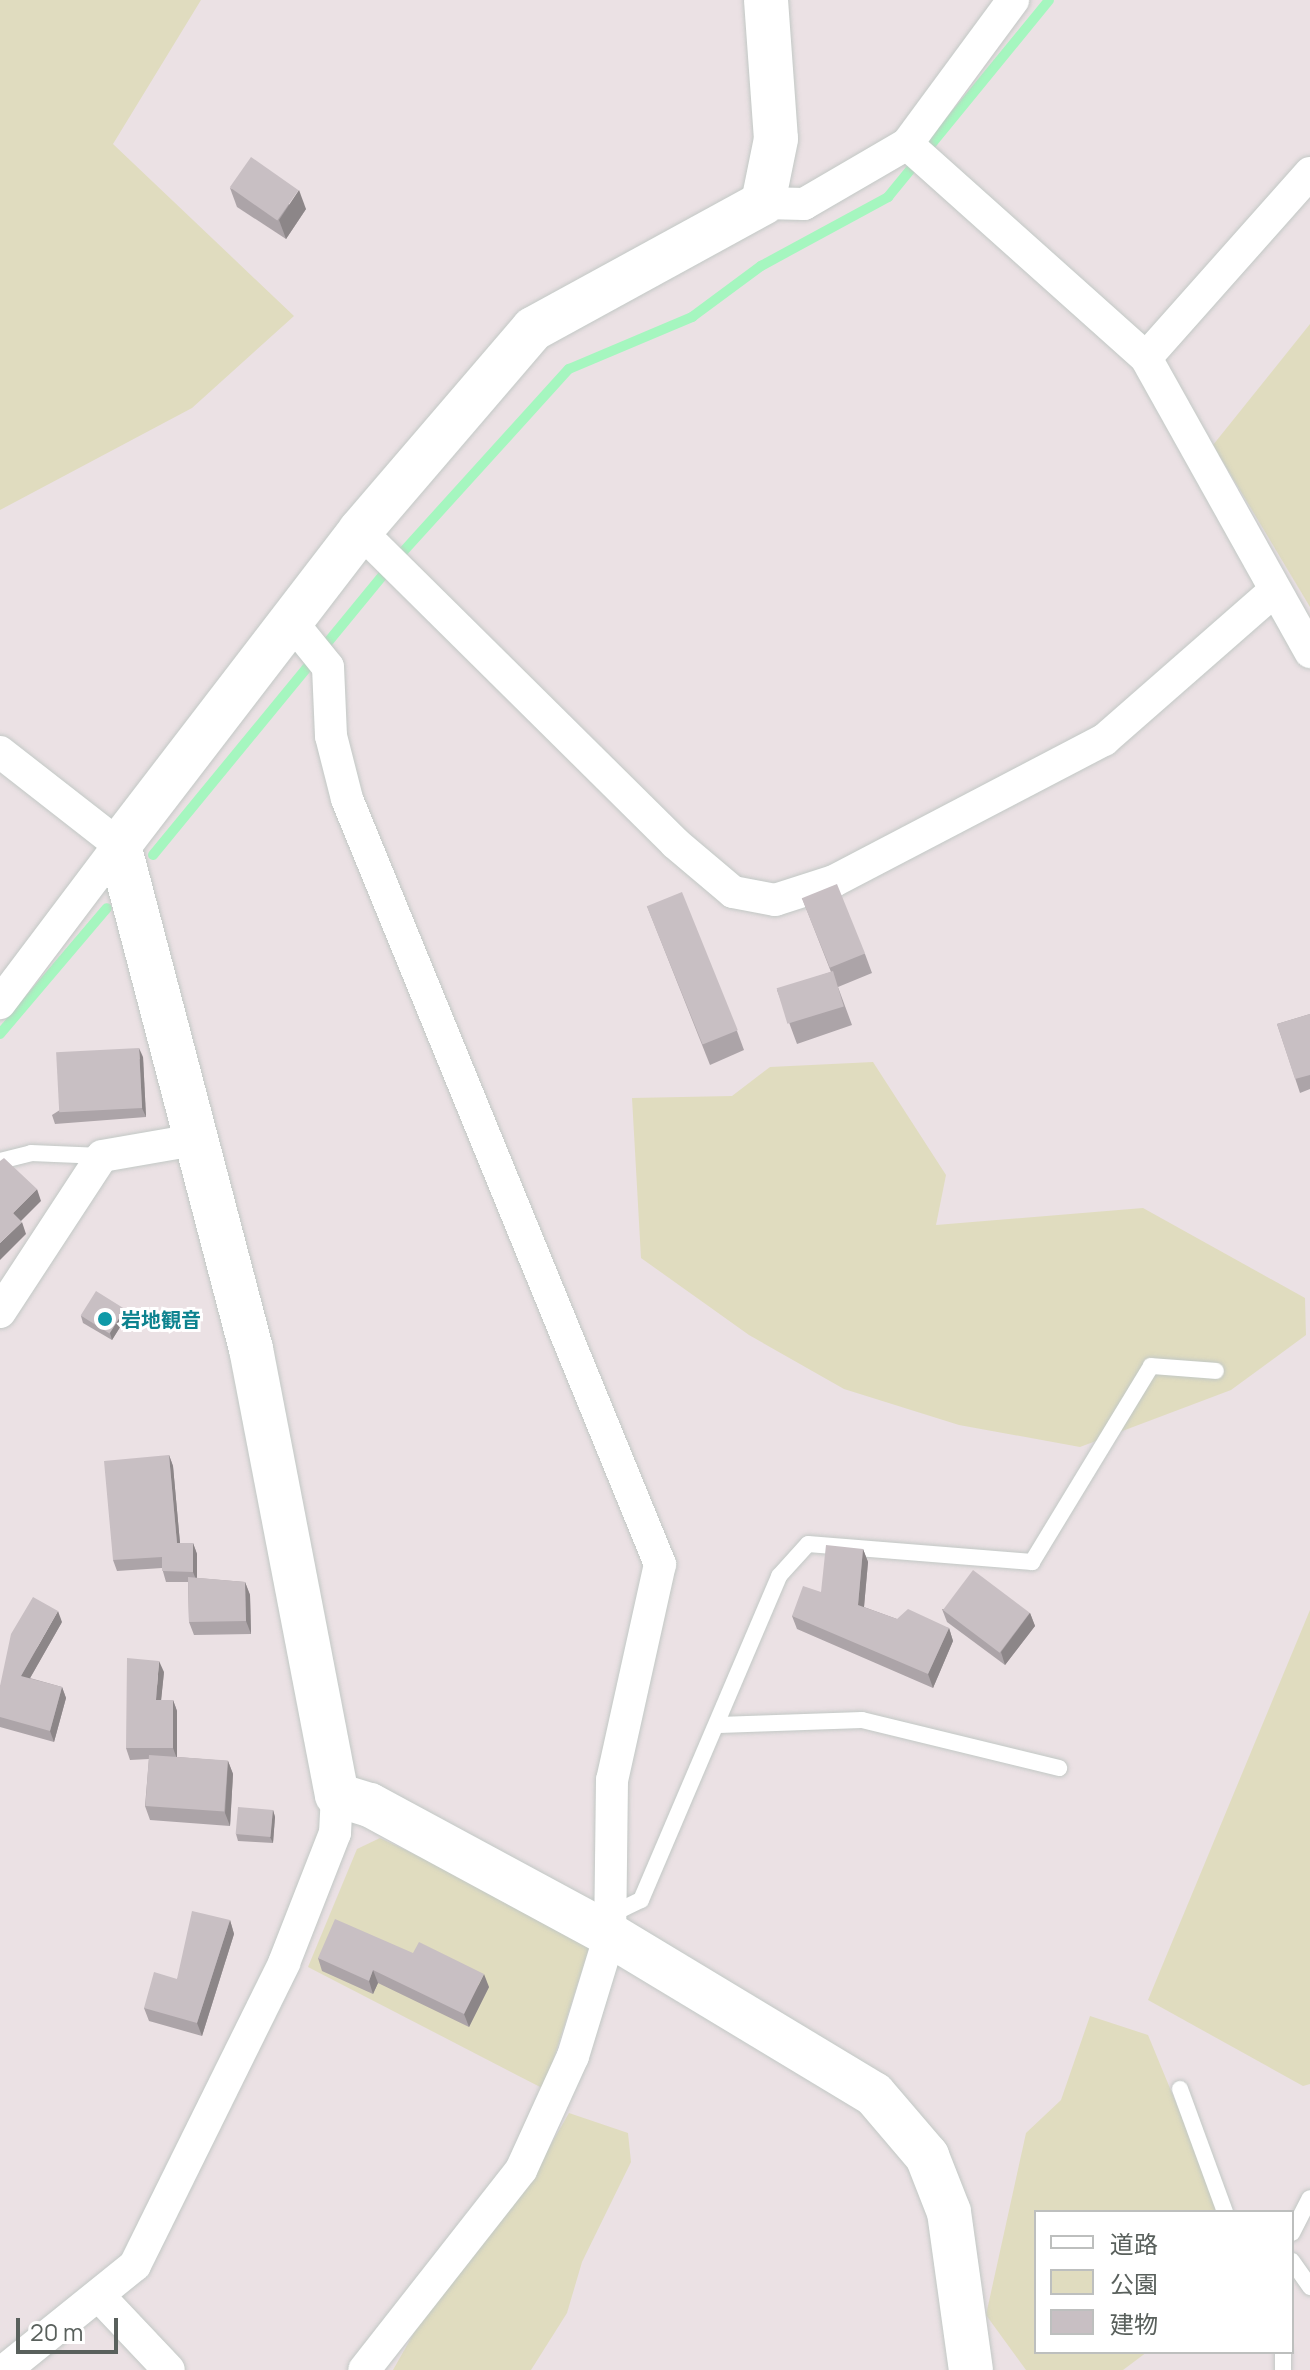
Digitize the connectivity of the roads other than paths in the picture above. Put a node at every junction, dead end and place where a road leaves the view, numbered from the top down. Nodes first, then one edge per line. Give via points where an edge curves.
1 (766, 0) edge
2 (1013, 0) edge
3 (920, 156) junction
4 (1310, 173) edge
5 (763, 203) junction
6 (1146, 358) junction
7 (368, 538) junction
8 (1272, 593) junction
9 (298, 629) junction
10 (1310, 652) edge
11 (0, 752) edge
12 (119, 845) junction
13 (0, 1003) edge
14 (199, 1139) junction
15 (102, 1156) junction
16 (0, 1161) edge
17 (0, 1312) edge
18 (1216, 1371) dead end
19 (719, 1725) junction
20 (1059, 1768) dead end
21 (337, 1795) junction
22 (611, 1924) junction
23 (1180, 2089) dead end
24 (1310, 2198) edge
25 (1224, 2210) edge
26 (1294, 2229) edge
27 (1294, 2264) edge
28 (1310, 2287) edge
29 (100, 2297) junction
30 (5, 2370) edge
31 (169, 2370) edge
32 (364, 2370) edge
33 (971, 2370) edge

1 - 5 street via 776,139
2 - 3 street
3 - 5 street via 804,204
3 - 6 street
4 - 6 street
5 - 7 street via 728,229 533,329
6 - 8 street
7 - 8 street via 675,843 733,892 775,900 834,881 1104,740
7 - 9 street
8 - 10 street
9 - 12 street
9 - 22 street via 328,667 331,736 347,799 660,1564 612,1780
11 - 12 street
12 - 13 street
12 - 14 street
14 - 15 street
14 - 21 street via 251,1349
15 - 16 lane via 31,1153
15 - 17 street
18 - 19 lane via 1151,1366 1032,1562 808,1544 779,1576
19 - 20 lane via 862,1720
19 - 22 lane via 641,1900
21 - 22 street via 370,1805
21 - 29 street via 335,1833 284,1963 135,2265
22 - 32 street via 573,2056 521,2170
22 - 33 street via 874,2094 927,2156 949,2212
23 - 25 lane
24 - 26 lane
27 - 28 lane
29 - 30 street
29 - 31 street

